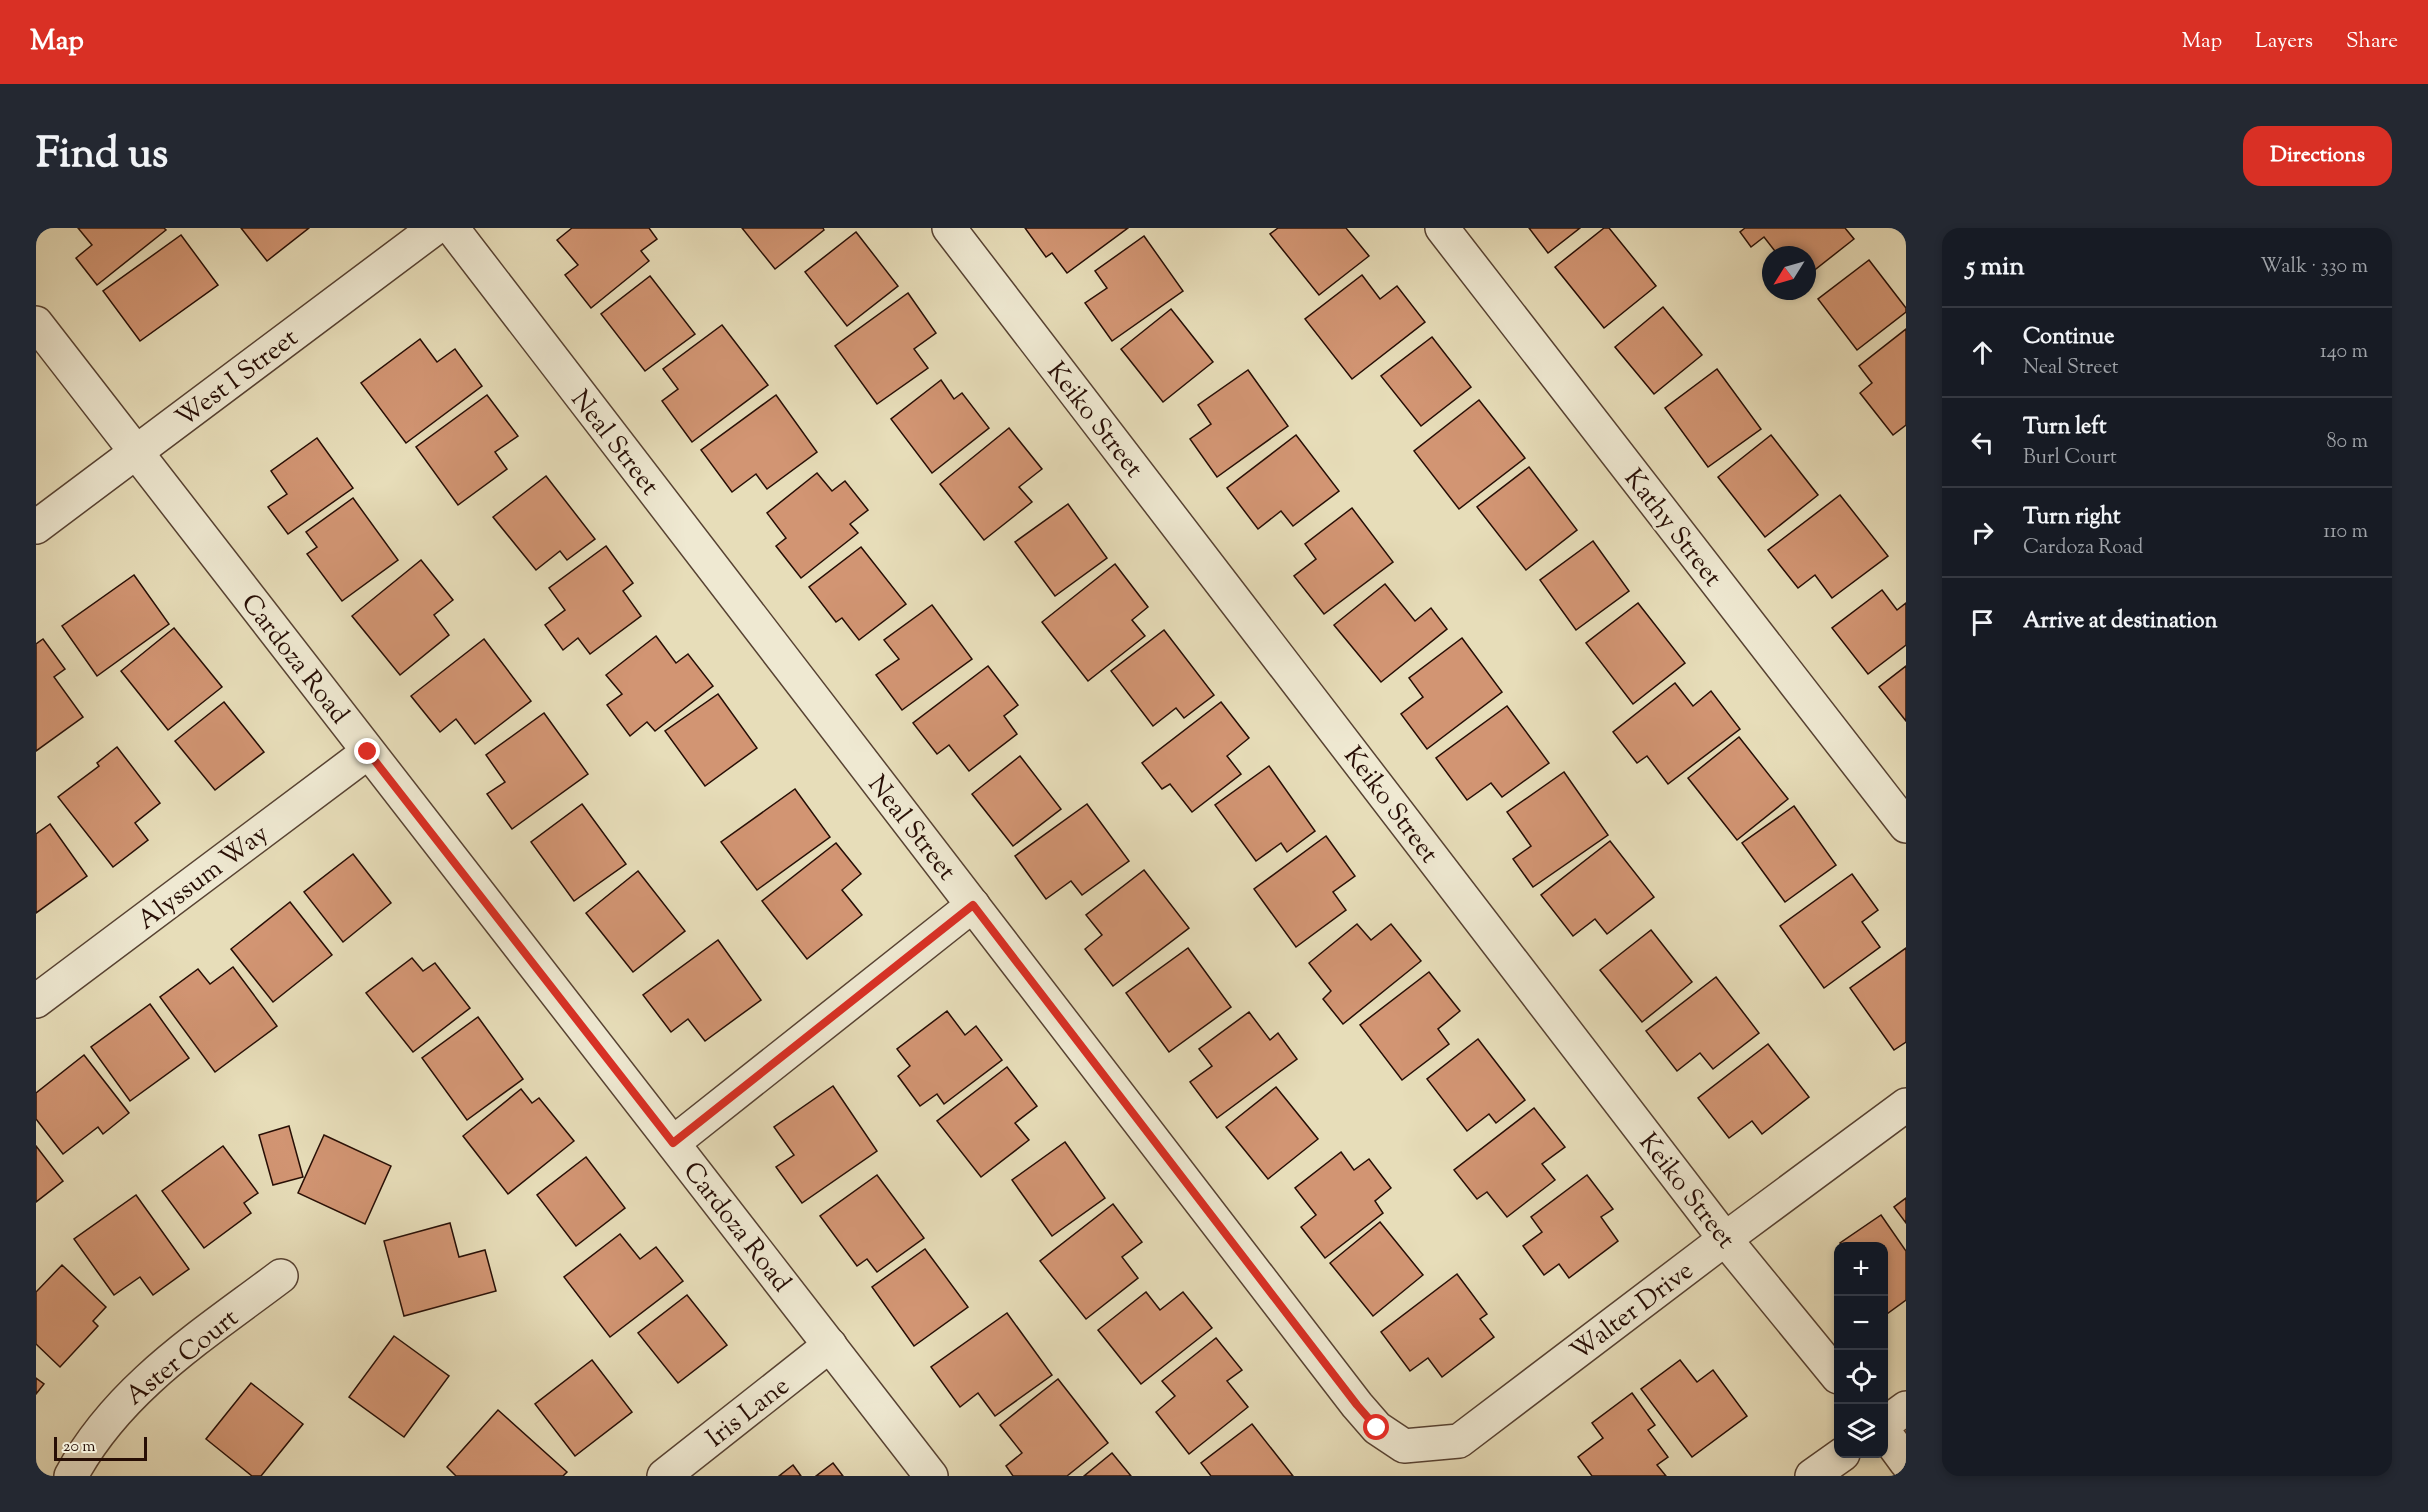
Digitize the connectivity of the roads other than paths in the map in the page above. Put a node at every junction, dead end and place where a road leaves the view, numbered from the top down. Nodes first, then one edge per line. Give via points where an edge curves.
1 (435, 228) edge
2 (452, 228) edge
3 (949, 228) edge
4 (1442, 228) edge
5 (36, 323) edge
6 (136, 452) junction
7 (36, 527) edge
8 (368, 752) junction
9 (1906, 826) edge
10 (973, 905) junction
11 (36, 1001) edge
12 (1906, 1105) edge
13 (673, 1143) junction
14 (1725, 1239) junction
15 (281, 1276) dead end
16 (830, 1345) junction
17 (1834, 1371) edge
18 (1906, 1408) edge
19 (1888, 1421) edge
20 (1888, 1437) edge
21 (1404, 1446) joint
22 (1837, 1458) edge
23 (1906, 1462) edge
24 (71, 1476) edge
25 (663, 1476) edge
26 (932, 1476) edge
27 (1812, 1476) edge

1 - 6 street, West I Street
2 - 10 street, Neal Street
3 - 14 street, Keiko Street
4 - 9 street, Kathy Street
5 - 6 street, Cardoza Road
6 - 7 street, West I Street
6 - 8 street, Cardoza Road
8 - 11 street, Alyssum Way
8 - 13 street, Cardoza Road
10 - 13 street
10 - 21 street, Neal Street via 1357,1405 1377,1428
12 - 14 street, Walter Drive
13 - 16 street, Cardoza Road
14 - 17 street, Keiko Street
14 - 21 street, Walter Drive via 1459,1441
15 - 24 street, Aster Court via 151,1375 114,1412
16 - 25 street, Iris Lane
16 - 26 street, Cardoza Road
18 - 19 street
20 - 23 street
22 - 27 street

